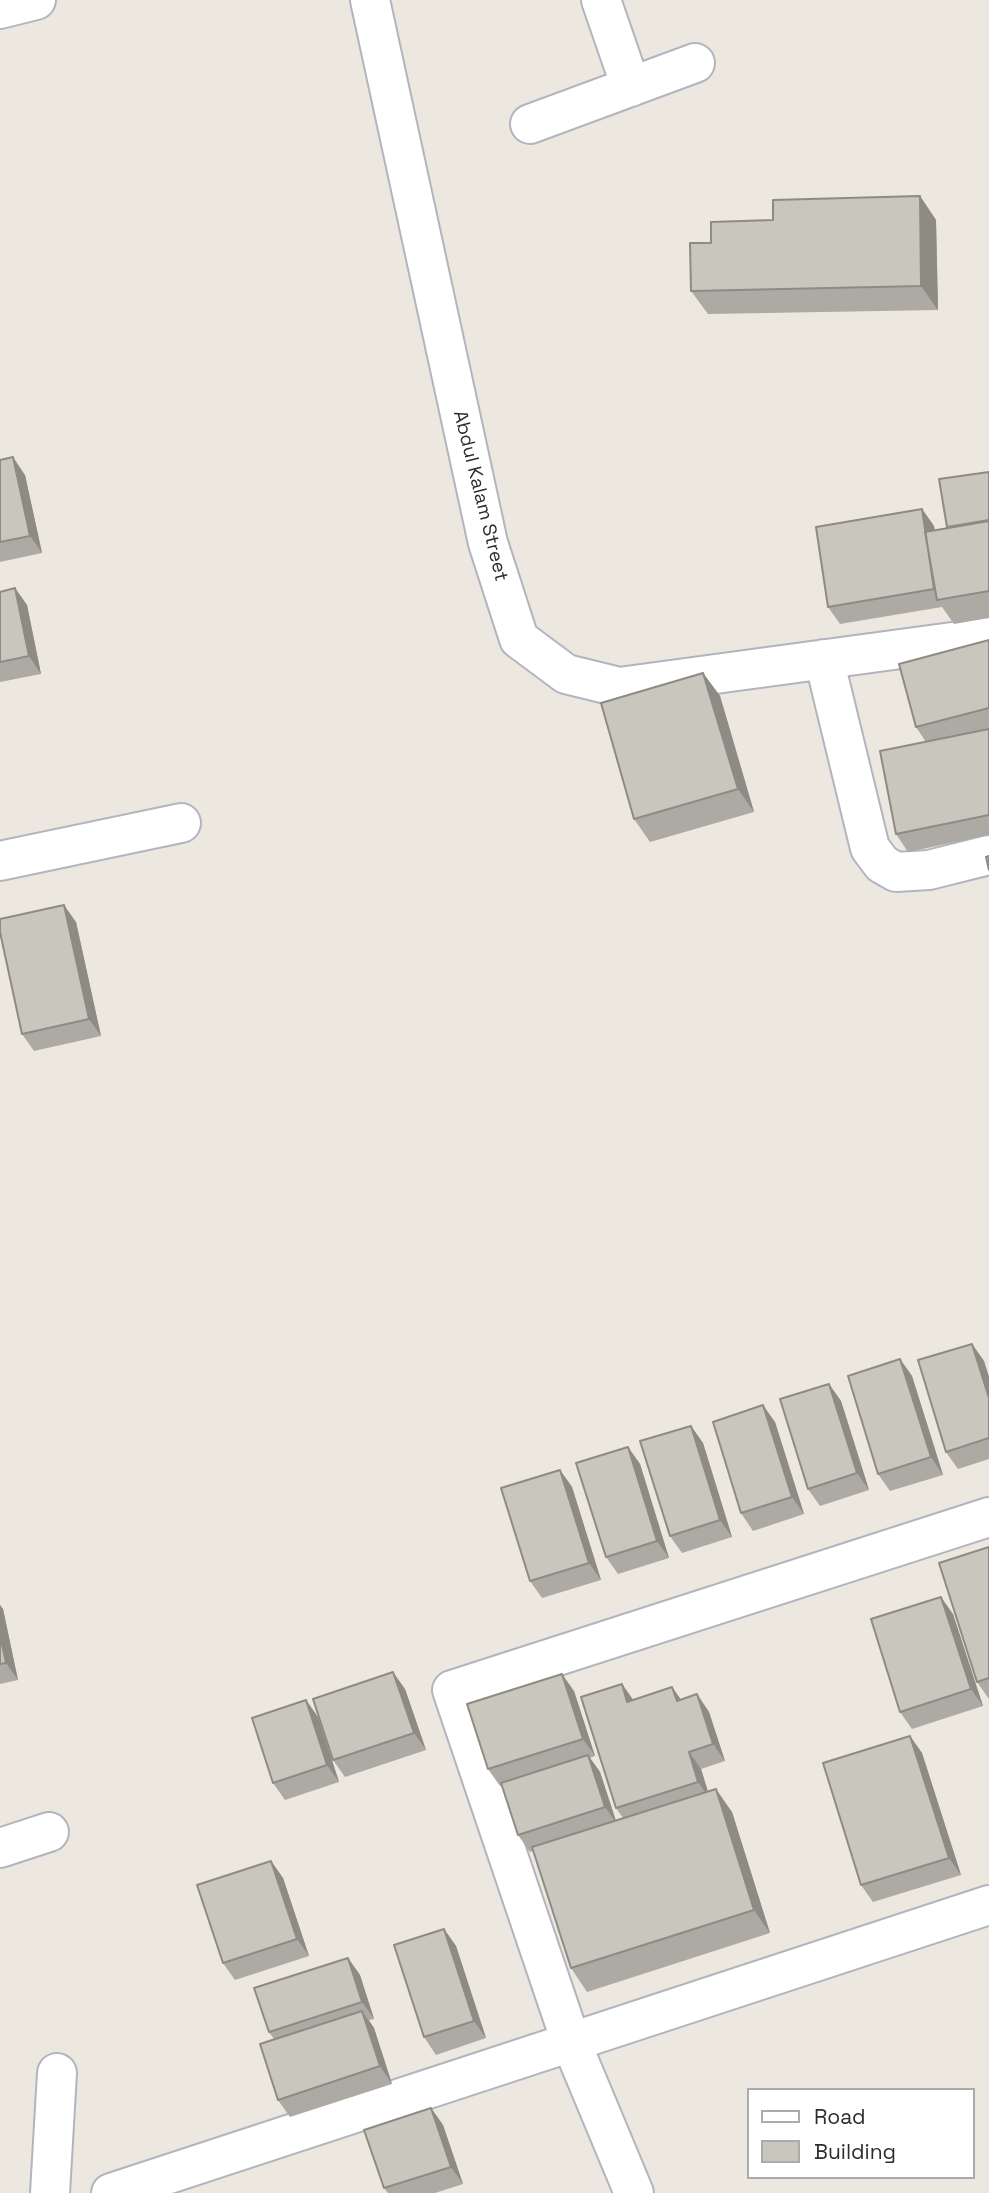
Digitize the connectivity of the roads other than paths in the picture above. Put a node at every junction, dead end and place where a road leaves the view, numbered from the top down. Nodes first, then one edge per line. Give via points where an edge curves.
1 (36, 0) edge
2 (370, 0) edge
3 (601, 0) edge
4 (0, 9) edge
5 (695, 63) dead end
6 (631, 87) junction
7 (530, 124) dead end
8 (989, 637) edge
9 (824, 659) junction
10 (181, 823) dead end
11 (989, 855) edge
12 (0, 861) edge
13 (989, 1517) edge
14 (49, 1832) dead end
15 (0, 1848) edge
16 (989, 1905) edge
17 (571, 2042) junction
18 (57, 2073) dead end
19 (50, 2193) edge
20 (111, 2193) edge
21 (634, 2193) edge

1 - 4 street
2 - 9 street, Abdul Kalam Street via 488,543 519,639 566,674 620,687
3 - 6 street
5 - 6 street
6 - 7 street
8 - 9 street, Abdul Kalam Street
9 - 11 street via 870,848 882,864 896,872 929,870
10 - 12 street
13 - 17 street via 452,1690
14 - 15 street
16 - 17 street
17 - 20 street
17 - 21 street
18 - 19 street

